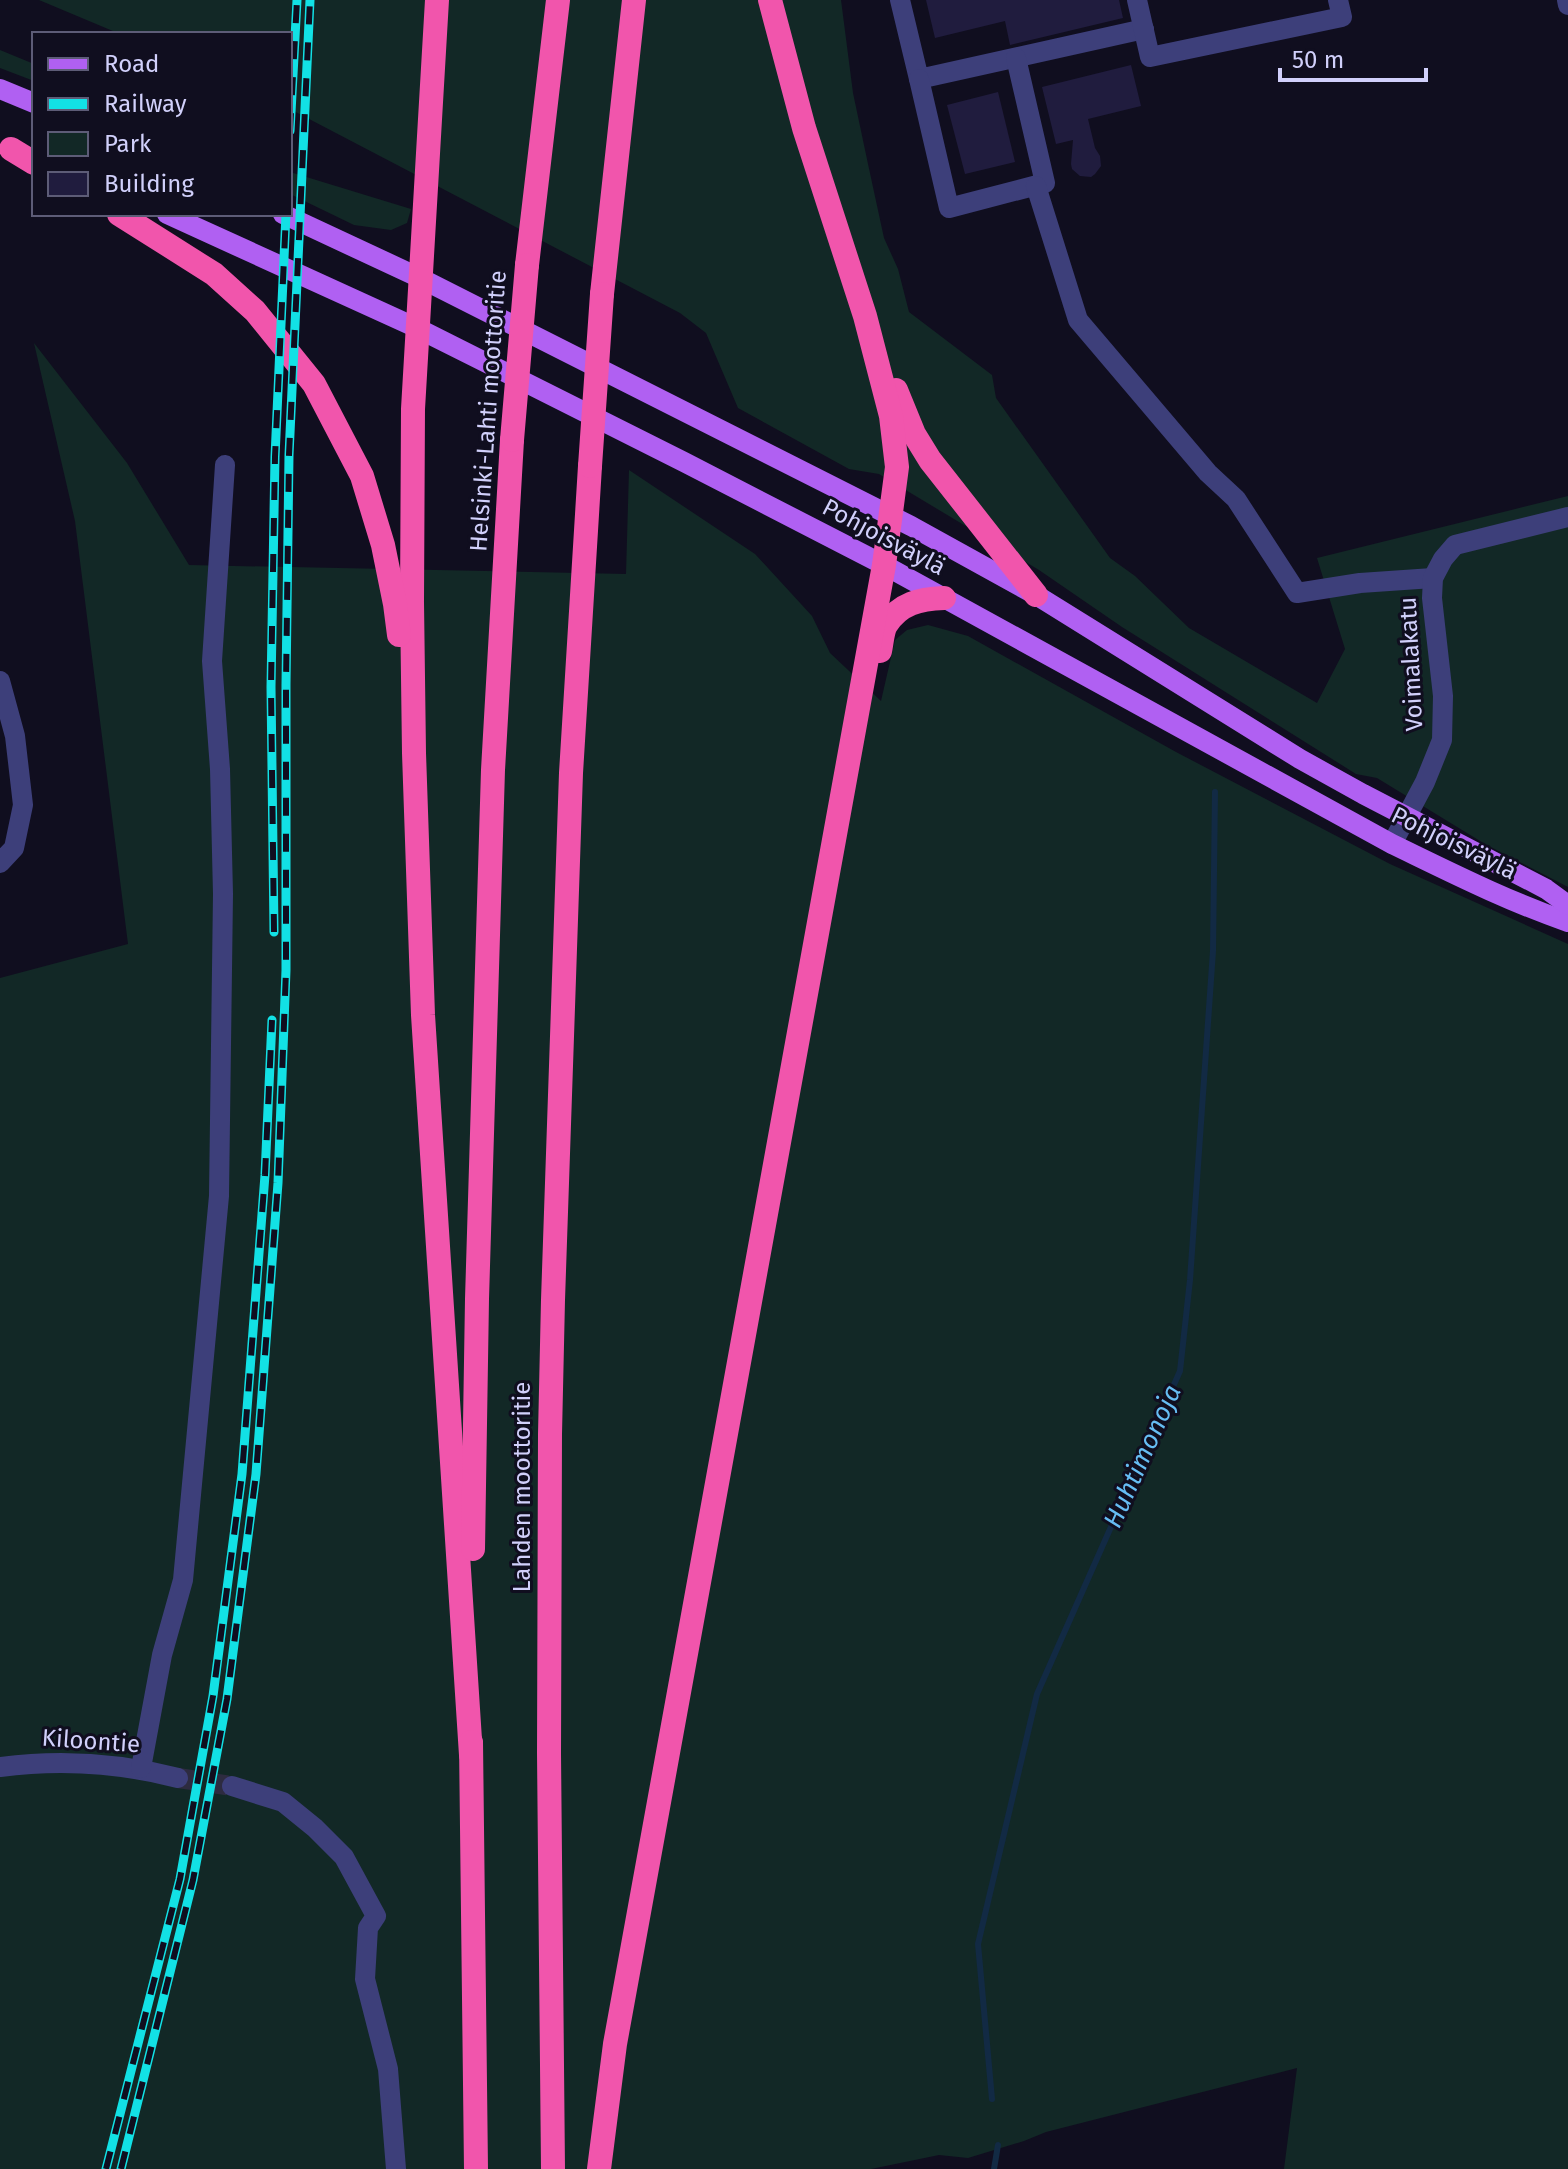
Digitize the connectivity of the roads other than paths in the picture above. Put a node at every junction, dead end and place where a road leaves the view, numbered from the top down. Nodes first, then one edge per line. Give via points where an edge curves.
1 (437, 0) edge
2 (558, 0) edge
3 (634, 0) edge
4 (770, 0) edge
5 (900, 0) edge
6 (1137, 0) edge
7 (1338, 0) edge
8 (1144, 29) junction
9 (1016, 58) junction
10 (919, 79) junction
11 (0, 89) edge
12 (32, 102) edge
13 (5, 147) edge
14 (32, 160) edge
15 (1036, 186) junction
16 (122, 216) edge
17 (171, 216) edge
18 (287, 216) edge
19 (420, 278) junction
20 (865, 316) junction
21 (417, 328) junction
22 (225, 465) dead end
23 (892, 515) junction
24 (1568, 517) edge
25 (884, 565) junction
26 (1433, 578) junction
27 (1036, 595) junction
28 (944, 598) junction
29 (0, 681) edge
30 (861, 688) junction
31 (414, 753) junction
32 (1406, 817) junction
33 (491, 827) joint
34 (1392, 844) junction
35 (0, 863) edge
36 (1568, 905) edge
37 (1568, 922) edge
38 (471, 1755) junction
39 (0, 1767) edge
40 (141, 1768) junction
41 (178, 1778) tunnel mouth
42 (232, 1786) tunnel mouth
43 (396, 2169) edge
44 (476, 2169) edge
45 (553, 2169) edge
46 (599, 2169) edge

1 - 19 highway
2 - 33 highway, Helsinki-Lahti moottoritie, bridge via 512,440
3 - 45 highway, Lahden moottoritie, bridge via 602,294 570,805 550,1434
4 - 20 highway via 804,128
5 - 10 street
6 - 8 street
7 - 8 street via 1342,17 1150,57
8 - 9 street
9 - 10 street
9 - 15 street via 1045,183
10 - 15 street via 949,208
11 - 12 main road
13 - 14 highway
15 - 26 street via 1078,320 1236,499 1297,593
16 - 31 highway via 214,274 255,311 314,384 362,476 383,545
17 - 21 main road, Pohjoisväylä
18 - 19 main road, Pohjoisväylä
19 - 21 highway
19 - 23 main road, Pohjoisväylä
20 - 23 highway via 891,416 897,467
20 - 27 highway via 914,434
21 - 25 main road, Pohjoisväylä
21 - 31 highway
22 - 40 street via 212,661 223,894 219,1196 183,1580 162,1655
23 - 25 highway
23 - 27 main road, Pohjoisväylä
24 - 26 street, Voimalakatu via 1455,545
25 - 28 main road, Pohjoisväylä
25 - 30 highway
26 - 32 street, Voimalakatu via 1442,740
27 - 32 main road, Pohjoisväylä via 1300,759
28 - 30 highway via 905,605 886,626 878,660
28 - 34 main road, Pohjoisväylä
29 - 35 street via 15,736 23,805 14,848
30 - 46 highway via 615,2044
31 - 38 highway via 423,1015
32 - 34 street, Voimalakatu
32 - 36 main road, Pohjoisväylä
33 - 38 highway, Lahden moottoritie via 476,1315
34 - 37 main road, Pohjoisväylä
38 - 44 highway, Lahden moottoritie
39 - 40 street, Kiloontie via 39,1762
40 - 41 street, Kiloontie
42 - 43 street via 283,1802 315,1828 344,1857 376,1916 368,1928 365,1979 388,2069

